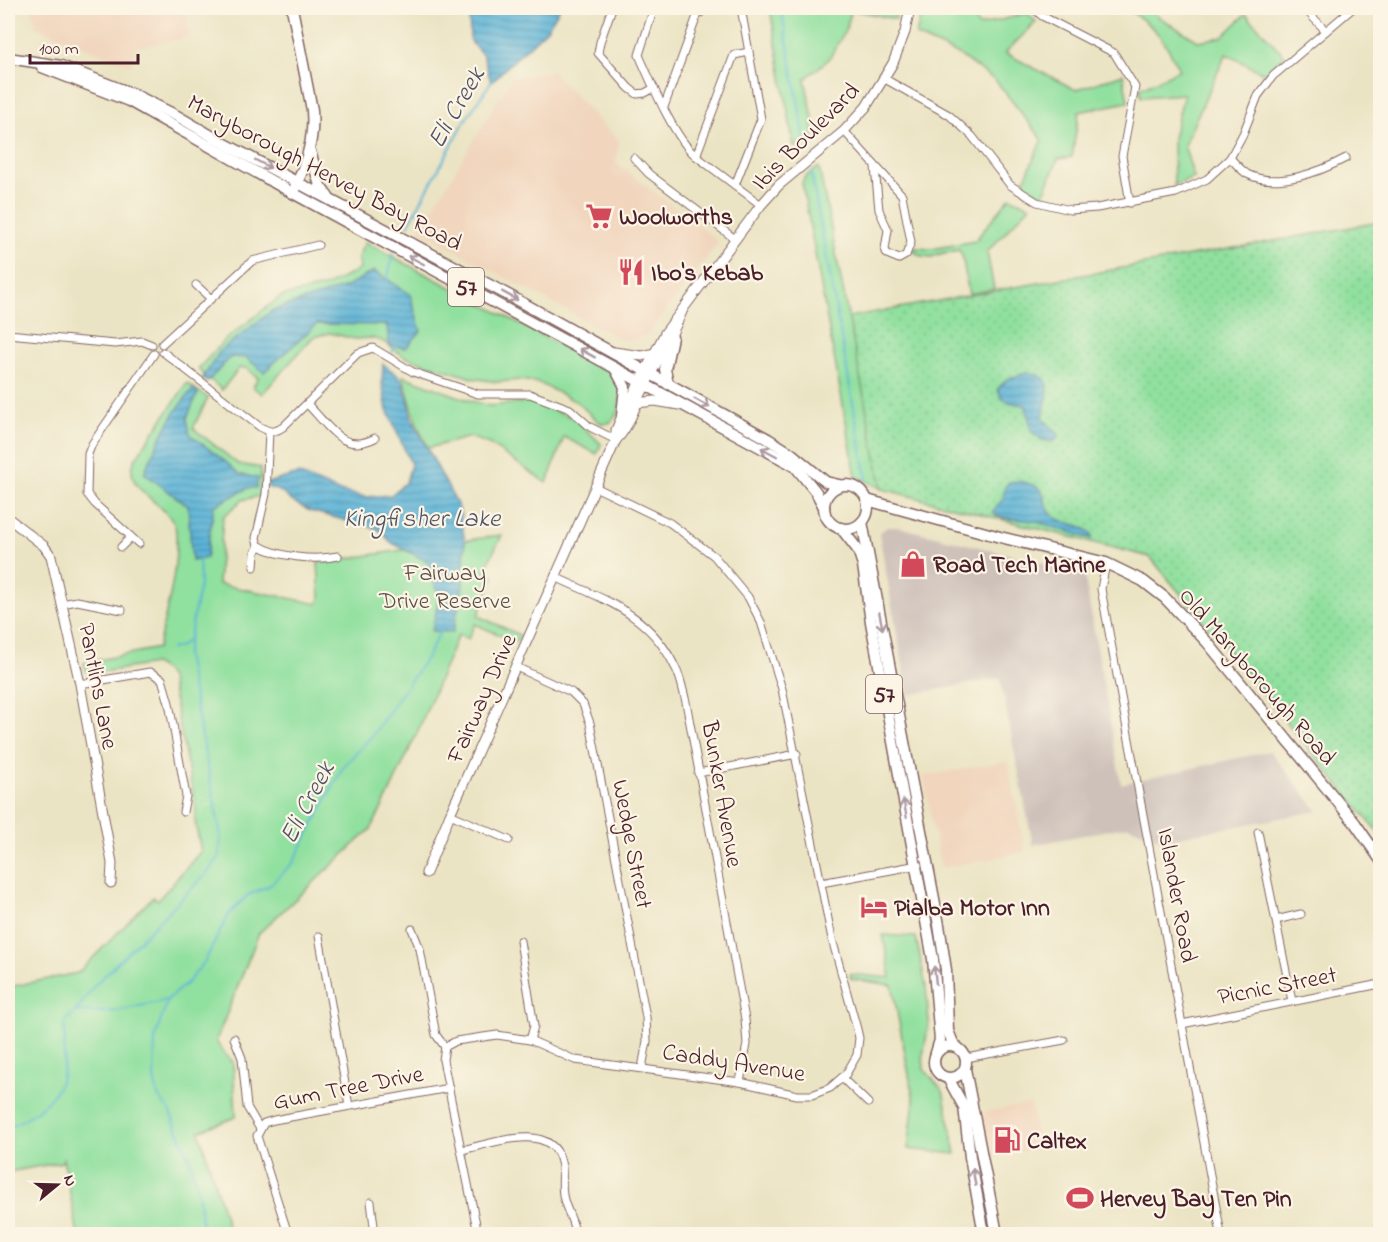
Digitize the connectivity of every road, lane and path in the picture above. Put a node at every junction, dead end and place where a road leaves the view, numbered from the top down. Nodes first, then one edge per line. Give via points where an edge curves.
1 (292, 8) edge
2 (612, 8) edge
3 (654, 8) edge
4 (706, 8) edge
5 (741, 8) edge
6 (910, 8) edge
7 (1033, 8) edge
8 (1304, 8) edge
9 (1353, 8) edge
10 (1326, 31) junction
11 (749, 51) junction
12 (8, 58) edge
13 (885, 79) junction
14 (654, 88) junction
15 (664, 107) junction
16 (844, 131) junction
17 (309, 151) junction
18 (696, 156) junction
19 (634, 158) dead end
20 (1230, 158) junction
21 (1347, 158) dead end
22 (875, 166) junction
23 (735, 185) junction
24 (295, 188) junction
25 (329, 199) junction
26 (1130, 203) junction
27 (761, 205) junction
28 (735, 239) junction
29 (318, 245) dead end
30 (196, 285) dead end
31 (210, 298) junction
32 (683, 309) junction
33 (8, 334) edge
34 (672, 337) junction
35 (152, 345) junction
36 (162, 348) junction
37 (608, 351) junction
38 (654, 352) junction
39 (154, 354) junction
40 (616, 369) junction
41 (644, 378) junction
42 (668, 384) junction
43 (636, 403) junction
44 (307, 404) junction
45 (679, 405) junction
46 (622, 416) junction
47 (270, 432) junction
48 (375, 438) dead end
49 (616, 440) junction
50 (839, 486) junction
51 (595, 487) junction
52 (867, 500) junction
53 (824, 507) junction
54 (8, 518) edge
55 (862, 522) junction
56 (841, 528) junction
57 (131, 537) junction
58 (139, 544) dead end
59 (260, 546) junction
60 (122, 547) dead end
61 (338, 556) dead end
62 (1106, 563) junction
63 (254, 567) dead end
64 (555, 577) junction
65 (62, 604) junction
66 (122, 610) dead end
67 (516, 667) junction
68 (80, 684) junction
69 (796, 754) junction
70 (698, 773) junction
71 (183, 812) dead end
72 (450, 814) junction
73 (1258, 832) dead end
74 (509, 840) dead end
75 (1380, 859) edge
76 (922, 865) junction
77 (426, 873) dead end
78 (111, 883) dead end
79 (820, 883) junction
80 (1301, 914) dead end
81 (1276, 920) junction
82 (412, 929) dead end
83 (320, 936) dead end
84 (519, 941) dead end
85 (1380, 984) edge
86 (1292, 1001) junction
87 (1182, 1024) junction
88 (234, 1038) dead end
89 (530, 1040) junction
90 (1064, 1040) dead end
91 (445, 1047) junction
92 (957, 1047) junction
93 (936, 1053) junction
94 (965, 1064) junction
95 (642, 1068) junction
96 (842, 1078) junction
97 (948, 1078) junction
98 (740, 1082) junction
99 (449, 1088) junction
100 (868, 1103) dead end
101 (349, 1106) junction
102 (260, 1129) junction
103 (462, 1150) junction
104 (371, 1202) dead end
105 (288, 1234) edge
106 (375, 1234) edge
107 (478, 1234) edge
108 (575, 1234) edge
109 (984, 1234) edge
110 (997, 1234) edge
111 (1221, 1234) edge

1 - 17 main road via 312,110 314,127
2 - 14 street via 598,52 637,94
3 - 14 street via 639,54
4 - 15 street via 697,16
5 - 11 street
6 - 13 street, Ibis Boulevard via 905,32
7 - 26 street via 1114,53 1135,87 1122,156
8 - 10 street
9 - 10 street
10 - 20 street via 1273,76 1258,96
11 - 18 street via 734,55
11 - 23 street via 761,119
12 - 24 main road, Maryborough Hervey Bay Road / 57 via 61,66 133,94 179,117
13 - 16 street, Ibis Boulevard via 867,107
13 - 26 street via 949,115 972,136 1010,185 1037,202 1070,210
14 - 15 street
15 - 18 street via 686,148
16 - 22 street
16 - 27 street, Ibis Boulevard
17 - 24 main road
17 - 25 main road via 320,186
18 - 23 street
19 - 28 street via 649,174
20 - 21 street via 1246,173 1266,179 1296,177
20 - 26 street via 1207,179 1185,190
22 - 22 street via 902,195 911,242 906,255 899,259 885,249 888,230 879,210
23 - 27 street
24 - 25 main road, Maryborough Hervey Bay Road / 57
40 -> 24 main road, Maryborough Hervey Bay Road / 57
25 -> 37 main road, Maryborough Hervey Bay Road / 57
27 - 28 street, Ibis Boulevard
28 - 32 street, Ibis Boulevard
29 - 31 street via 252,261
30 - 31 street
31 - 36 street
32 - 34 street, Ibis Boulevard
32 - 38 street, Ibis Boulevard
33 - 35 street
34 - 41 street, Ibis Boulevard
34 - 42 main road via 665,369
35 - 36 street via 157,342
35 - 39 street
36 - 39 street via 158,355
36 - 47 street
37 - 38 street via 642,356
37 - 41 main road, Maryborough Hervey Bay Road / 57
38 - 41 street, Ibis Boulevard
39 - 57 street via 88,454 87,494
40 - 41 main road, Maryborough Hervey Bay Road / 57
40 - 46 main road via 625,387
41 - 42 main road, Maryborough Hervey Bay Road / 57
41 - 43 street, Fairway Drive
41 - 45 main road, Maryborough Hervey Bay Road / 57
41 - 46 street, Fairway Drive
42 -> 50 main road, Maryborough Hervey Bay Road / 57 via 784,449 826,482
43 - 45 street
43 - 49 street, Fairway Drive
44 - 47 street via 278,431
44 - 48 street via 351,444
44 - 49 street via 358,353 373,348 413,372 478,394 530,394 570,409 590,427
53 -> 45 main road, Maryborough Hervey Bay Road / 57 via 795,466
46 - 49 street, Fairway Drive
47 - 59 street via 266,494 256,538
49 - 51 street, Fairway Drive
50 - 52 main road, 57 via 850,485
50 - 53 main road via 829,493
51 - 64 street, Fairway Drive
51 - 69 street, Caddy Avenue via 670,523 714,556 748,597 761,622 782,689
52 - 55 main road, 57 via 868,510
52 - 62 main road, Old Maryborough Road
53 - 56 main road, 57 via 826,516
54 - 65 street, Pantlins Lane via 48,550
55 - 56 main road via 853,528
55 -> 76 main road, 57
76 -> 56 main road, 57 via 870,622 863,565 858,550
57 - 58 street
57 - 60 street
59 - 61 street via 318,560
59 - 63 street via 255,552
62 - 75 main road, Old Maryborough Road via 1143,581 1165,598 1207,642
62 - 87 street, Islander Road via 1101,589
64 - 67 street, Fairway Drive
64 - 70 street, Bunker Avenue via 639,619 662,644 676,669 686,702
65 - 66 street via 77,601
65 - 68 street, Pantlins Lane
67 - 72 street, Fairway Drive
67 - 95 street, Wedge Street via 571,692 583,704 590,723 646,1017
68 - 71 street via 150,672 162,679 185,787
68 - 78 street, Pantlins Lane via 112,863
69 - 70 street
69 - 79 street, Caddy Avenue
70 - 98 street, Bunker Avenue via 745,1019 747,1044
72 - 74 street
72 - 77 street, Fairway Drive
73 - 81 street
76 - 79 street
76 - 92 main road, 57 via 946,970 948,1031
93 -> 76 main road, 57 via 940,1040 936,981
79 - 96 street, Caddy Avenue via 859,1038 857,1054
80 - 81 street
81 - 86 street
82 - 91 street via 420,949 436,1035
83 - 101 street
84 - 89 street via 534,1026
85 - 86 street, Picnic Street
86 - 87 street, Picnic Street
87 - 111 street, Islander Road
88 - 102 street via 242,1058 247,1107
89 - 91 street, Caddy Avenue via 497,1035 456,1041
89 - 95 street, Caddy Avenue via 575,1060
90 - 94 street
91 - 99 street via 443,1060
92 - 93 main road via 945,1046
92 - 94 main road, 57 via 963,1052
93 - 97 main road, 57 via 936,1071
94 - 97 main road via 957,1077
94 - 110 main road, 57
95 - 98 street, Caddy Avenue
96 - 98 street, Caddy Avenue via 812,1095
96 - 100 street
109 -> 97 main road, 57 via 964,1107
99 - 101 street, Gum Tree Drive
99 - 103 street
101 - 102 street, Gum Tree Drive via 273,1120
102 - 105 street, Gum Tree Drive via 257,1136
103 - 107 street
103 - 108 street via 529,1136 544,1140 561,1161 564,1205
104 - 106 street

